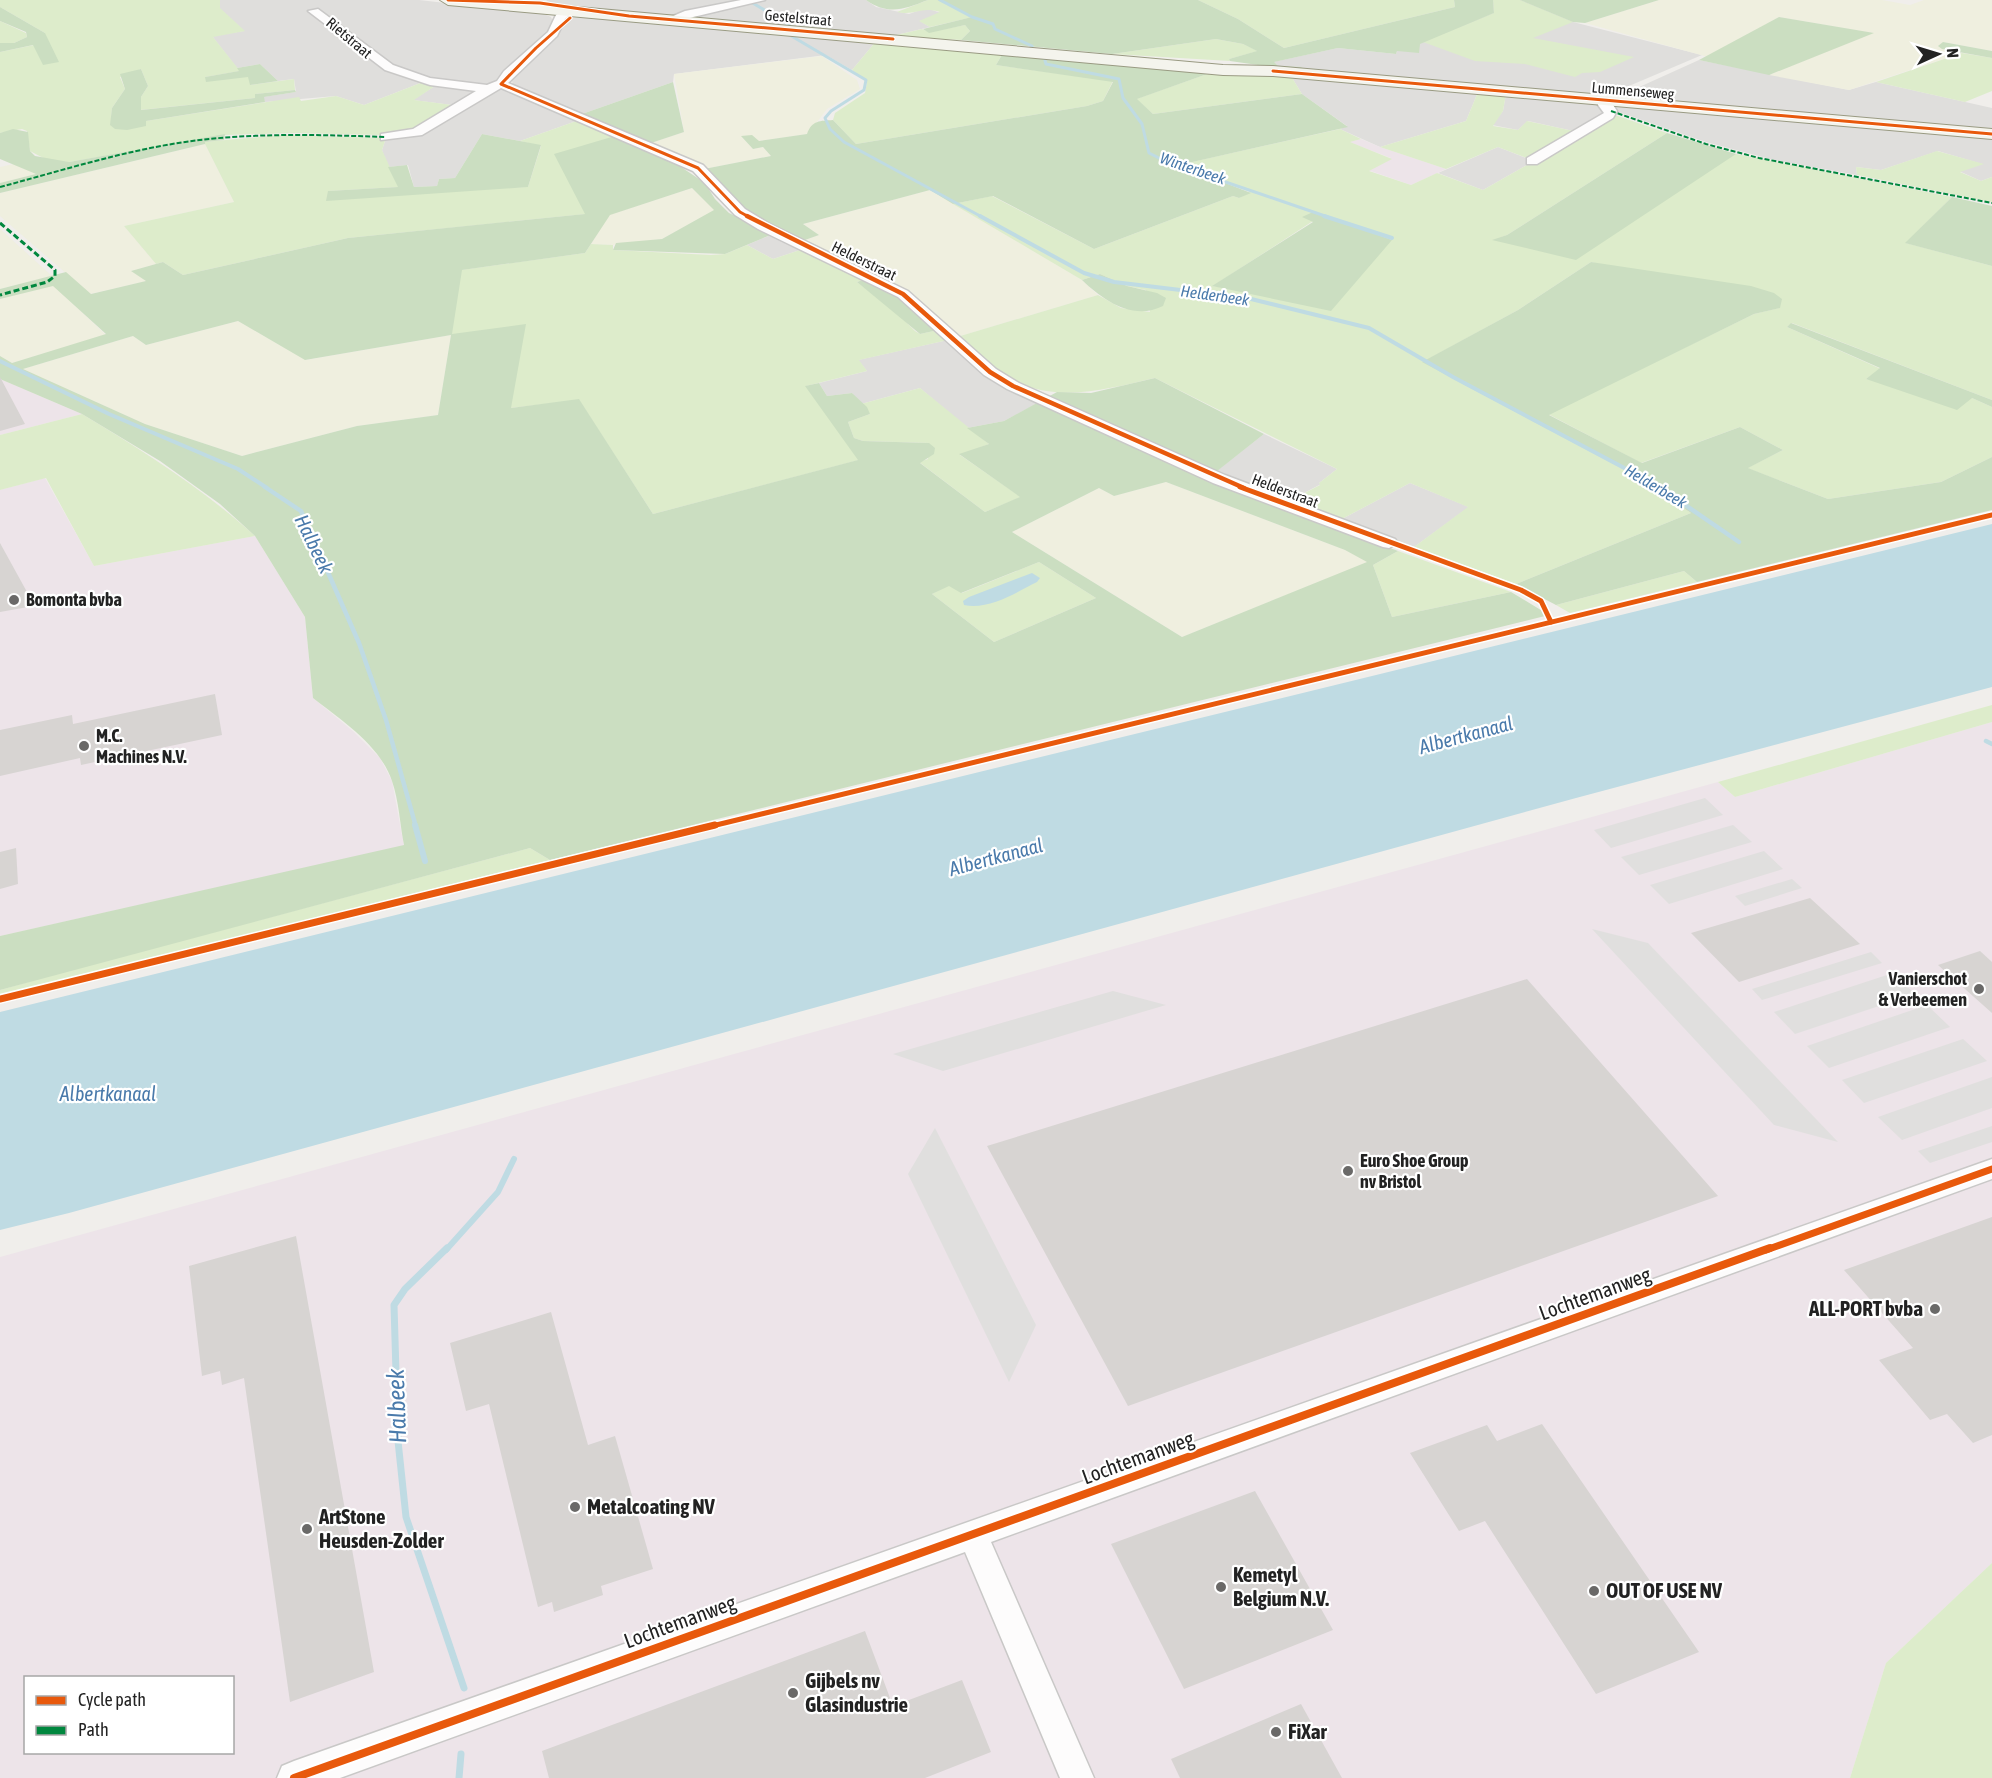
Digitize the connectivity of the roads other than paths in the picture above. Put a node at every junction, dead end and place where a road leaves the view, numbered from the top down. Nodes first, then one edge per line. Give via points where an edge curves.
1 (759, 0) edge
2 (455, 1) edge
3 (537, 6) edge
4 (314, 11) dead end
5 (567, 12) junction
6 (672, 19) junction
7 (1269, 71) joint
8 (494, 87) junction
9 (1604, 100) junction
10 (1992, 134) edge
11 (386, 137) dead end
12 (1532, 161) dead end
13 (1389, 543) dead end
14 (1992, 1169) edge
15 (973, 1535) junction
16 (294, 1778) edge
17 (1077, 1778) edge

1 - 6 street
2 - 3 main road, Gestelstraat
3 - 5 main road, Gestelstraat
4 - 8 street, Rietstraat via 393,71 426,81
5 - 6 main road, Gestelstraat
5 - 8 street via 560,17 553,34
6 - 7 main road, Gestelstraat
7 - 9 main road, Lummenseweg
8 - 11 street via 430,126
8 - 13 street, Helderstraat via 698,168 740,212 903,294 990,372 1013,386 1219,479
9 - 10 main road, Lummenseweg
9 - 12 street, Lummenseweg via 1611,111 1609,115
14 - 15 street, Lochtemanweg
15 - 16 street, Lochtemanweg
15 - 17 street

